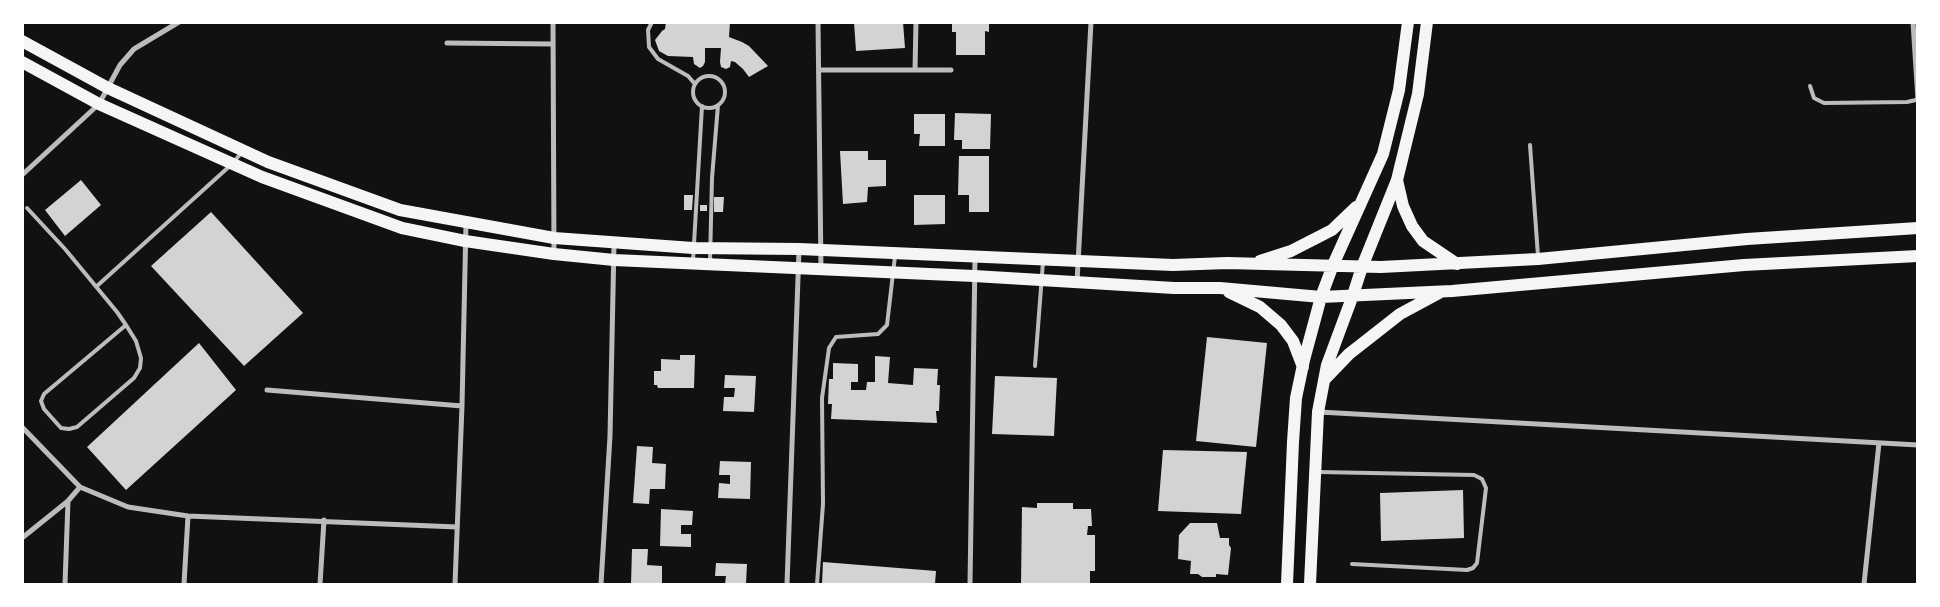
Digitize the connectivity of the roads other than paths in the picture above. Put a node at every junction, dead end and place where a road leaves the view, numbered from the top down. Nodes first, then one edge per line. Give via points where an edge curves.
1 (179, 22) edge
2 (553, 22) edge
3 (652, 22) edge
4 (818, 22) edge
5 (916, 22) edge
6 (1091, 22) edge
7 (1408, 22) edge
8 (1426, 22) edge
9 (1913, 22) edge
10 (22, 41) edge
11 (447, 43) dead end
12 (553, 44) junction
13 (22, 62) edge
14 (820, 70) junction
15 (915, 70) junction
16 (951, 70) dead end
17 (695, 84) junction
18 (1810, 86) dead end
19 (108, 88) junction
20 (1917, 100) edge
21 (100, 104) junction
22 (718, 105) junction
23 (702, 106) junction
24 (1530, 145) dead end
25 (243, 151) junction
26 (232, 164) junction
27 (22, 175) edge
28 (1397, 180) junction
29 (1362, 202) junction
30 (27, 208) dead end
31 (466, 223) junction
32 (1918, 228) edge
33 (554, 238) junction
34 (465, 241) junction
35 (614, 243) junction
36 (693, 248) junction
37 (711, 248) junction
38 (799, 249) junction
39 (822, 251) junction
40 (554, 254) junction
41 (895, 254) junction
42 (1918, 256) edge
43 (976, 257) junction
44 (1538, 259) junction
45 (614, 260) junction
46 (1043, 260) junction
47 (1079, 260) junction
48 (692, 264) junction
49 (710, 264) junction
50 (1249, 264) junction
51 (1457, 264) junction
52 (1333, 266) junction
53 (1362, 267) junction
54 (799, 268) junction
55 (822, 270) junction
56 (893, 272) junction
57 (974, 276) junction
58 (1042, 281) junction
59 (1077, 284) junction
60 (97, 286) junction
61 (1220, 288) junction
62 (1442, 292) junction
63 (1354, 295) junction
64 (1321, 297) junction
65 (126, 325) junction
66 (1035, 366) dead end
67 (1303, 367) junction
68 (1324, 380) junction
69 (267, 390) dead end
70 (462, 406) junction
71 (1318, 412) junction
72 (22, 427) edge
73 (1879, 443) junction
74 (1918, 445) edge
75 (1315, 472) junction
76 (80, 487) junction
77 (68, 501) junction
78 (188, 516) junction
79 (324, 520) junction
80 (457, 527) junction
81 (22, 538) edge
82 (1352, 564) dead end
83 (65, 584) edge
84 (184, 584) edge
85 (320, 584) edge
86 (455, 584) edge
87 (601, 584) edge
88 (787, 584) edge
89 (817, 584) edge
90 (970, 584) edge
91 (1287, 584) edge
92 (1310, 584) edge
93 (1864, 584) edge

1 - 19 street via 134,49 120,65
2 - 12 street
3 - 17 lane via 648,30 649,47 658,59 688,76
4 - 14 street
5 - 15 street
6 - 47 street
7 - 29 main road via 1400,90 1383,154
8 - 28 main road via 1418,94
9 - 20 street
10 - 19 main road
11 - 12 street
12 - 33 street
13 - 21 main road
14 - 15 street
14 - 39 street
15 - 16 street
17 - 22 lane via 703,77 718,78 726,92
17 - 23 lane via 695,99
18 - 20 lane via 1814,98 1824,104
19 - 21 street
19 - 25 main road
21 - 26 main road
21 - 27 street
22 - 23 lane
22 - 37 lane
23 - 36 lane
24 - 44 lane
25 - 26 lane
25 - 31 main road via 400,210
26 - 34 main road via 402,228
26 - 60 lane
28 - 51 main road via 1412,226 1423,241
28 - 53 main road
29 - 50 main road via 1332,230 1291,251
29 - 52 main road
30 - 60 lane
31 - 33 main road
31 - 34 street
32 - 44 main road via 1747,239
33 - 35 main road
33 - 40 street
34 - 40 main road
34 - 70 street
35 - 36 main road
35 - 45 street
36 - 37 main road
36 - 48 lane
37 - 38 main road
37 - 49 lane
38 - 39 main road
38 - 54 street
39 - 41 main road
39 - 55 street
40 - 45 main road
41 - 43 main road
41 - 56 lane
42 - 62 main road via 1744,265
43 - 46 main road
43 - 57 street
44 - 51 main road
45 - 48 main road
45 - 87 street via 610,436
46 - 47 main road
46 - 58 lane
47 - 50 main road via 1174,266
47 - 59 street
48 - 49 main road
49 - 54 main road
50 - 52 main road
51 - 53 main road
52 - 53 main road
52 - 64 main road
53 - 63 main road
54 - 55 main road
54 - 88 street
55 - 56 main road
56 - 57 main road
56 - 89 lane via 887,325 878,334 836,337 830,348 822,398 823,504
57 - 58 main road
57 - 90 street
58 - 59 main road
58 - 66 lane
59 - 61 main road
60 - 65 lane
61 - 64 main road
61 - 67 main road via 1260,307 1281,325 1293,341
62 - 63 main road
62 - 68 main road via 1400,314 1349,354
63 - 64 main road
63 - 68 main road
64 - 67 main road
65 - 65 lane via 141,358 134,378 76,427 69,430 61,428 44,409 44,394
67 - 91 main road via 1292,442
68 - 71 main road
69 - 70 street
70 - 80 street
71 - 73 street
71 - 75 main road
72 - 76 street
73 - 74 street
73 - 93 street
75 - 82 lane via 1474,475 1482,479 1486,488 1477,563 1473,568
75 - 92 main road
76 - 77 street
76 - 78 street via 128,507
77 - 81 street
77 - 83 street
78 - 79 street
78 - 84 street
79 - 80 street
79 - 85 street
80 - 86 street

